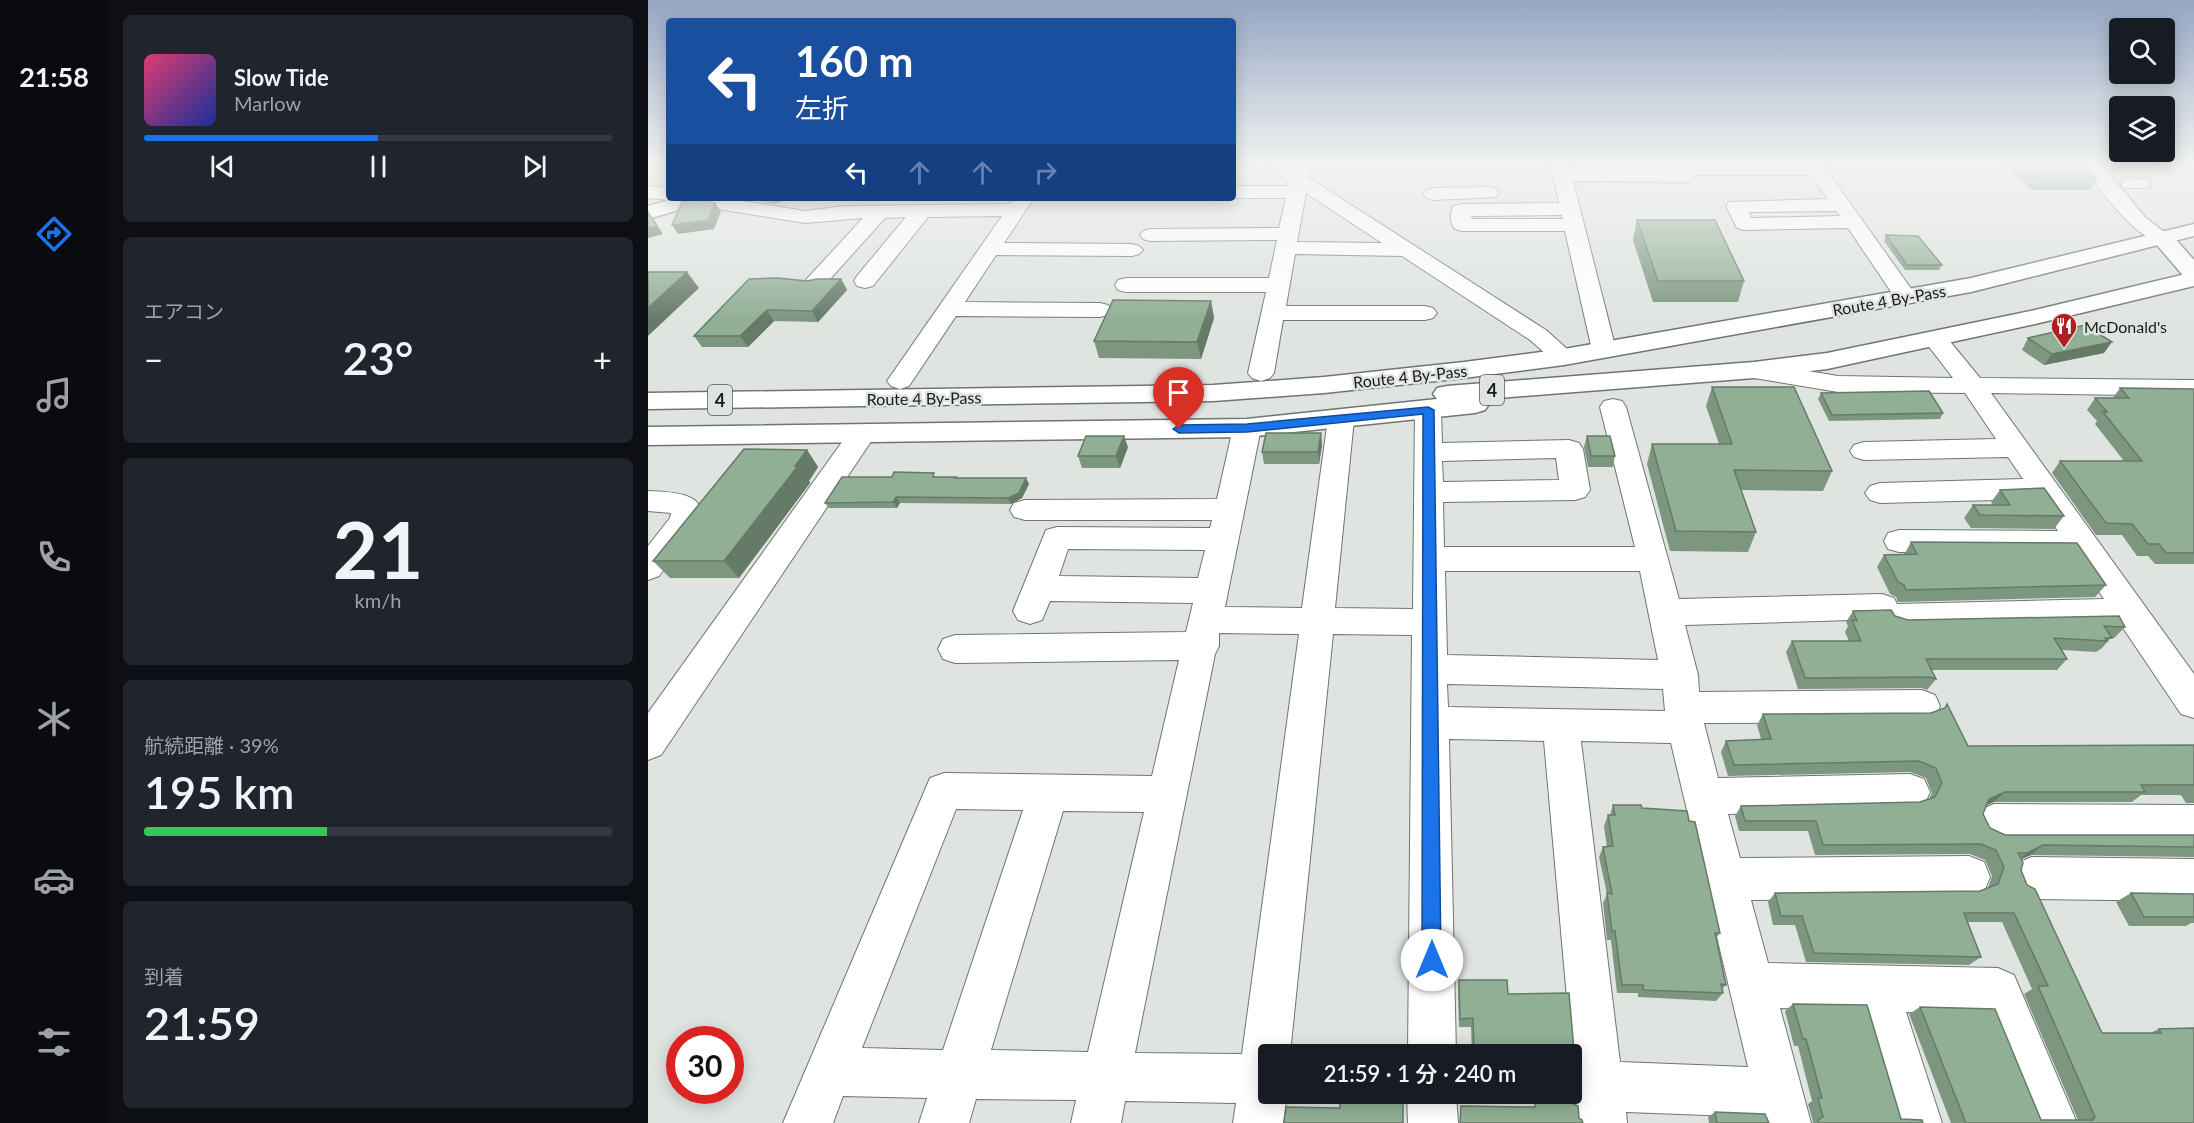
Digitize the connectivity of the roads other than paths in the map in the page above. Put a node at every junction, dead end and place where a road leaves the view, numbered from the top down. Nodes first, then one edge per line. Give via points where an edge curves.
1 (899, 217) edge
2 (905, 217) edge
3 (1016, 217) edge
4 (1292, 217) edge
5 (1358, 217) edge
6 (1573, 217) edge
7 (1848, 217) edge
8 (2135, 217) edge
9 (2157, 217) edge
10 (2194, 230) edge
11 (1150, 235) dead end
12 (2162, 238) junction
13 (1287, 241) junction
14 (989, 249) junction
15 (1132, 250) dead end
16 (1407, 250) junction
17 (2194, 277) edge
18 (865, 282) dead end
19 (814, 283) edge
20 (1126, 285) dead end
21 (1279, 285) junction
22 (1906, 297) junction
23 (948, 309) junction
24 (1100, 310) dead end
25 (1273, 313) junction
26 (1425, 313) dead end
27 (1767, 322) junction
28 (1935, 339) junction
29 (1604, 350) junction
30 (1564, 357) junction
31 (1524, 364) junction
32 (1754, 370) junction
33 (1262, 373) junction
34 (900, 381) junction
35 (648, 385) edge
36 (1973, 386) junction
37 (2194, 388) edge
38 (1606, 395) junction
39 (648, 401) edge
40 (787, 408) junction
41 (1428, 410) junction
42 (648, 418) edge
43 (1341, 419) junction
44 (1247, 428) junction
45 (862, 434) junction
46 (648, 436) edge
47 (2016, 448) junction
48 (1864, 451) dead end
49 (1429, 452) junction
50 (2044, 489) junction
51 (1429, 492) junction
52 (1880, 493) dead end
53 (648, 501) edge
54 (1025, 510) dead end
55 (1227, 524) junction
56 (1899, 541) dead end
57 (2082, 542) junction
58 (652, 558) edge
59 (1430, 559) junction
60 (1653, 559) junction
61 (1666, 612) junction
62 (2130, 612) junction
63 (1207, 619) junction
64 (1317, 621) junction
65 (1430, 622) junction
66 (955, 649) dead end
67 (1430, 669) junction
68 (1683, 703) junction
69 (2194, 703) edge
70 (1922, 706) dead end
71 (1431, 723) junction
72 (1561, 725) junction
73 (648, 743) edge
74 (1049, 791) junction
75 (1910, 792) dead end
76 (1169, 794) junction
77 (1704, 796) junction
78 (1994, 823) dead end
79 (2194, 824) edge
80 (1969, 878) dead end
81 (2032, 878) dead end
82 (1725, 879) junction
83 (2194, 880) edge
84 (1751, 984) junction
85 (1875, 987) junction
86 (1269, 1044) edge
87 (1432, 1044) edge
88 (830, 1072) junction
89 (959, 1074) junction
90 (1106, 1077) junction
91 (1258, 1093) edge
92 (1590, 1098) edge
93 (1432, 1104) edge
94 (1782, 1108) edge
95 (808, 1123) edge
96 (944, 1123) edge
97 (1096, 1123) edge
98 (1433, 1123) edge
99 (1917, 1123) edge
100 (2052, 1123) edge

1 - 19 street
2 - 18 street
3 - 14 street
4 - 13 street
5 - 16 street
6 - 29 street
7 - 22 street
8 - 12 street
9 - 12 street
10 - 12 main road, Route 4 By-Pass / 4
11 - 13 street
12 - 17 main road
12 - 22 main road, Route 4 By-Pass / 4
13 - 16 street
13 - 21 street
14 - 15 street
14 - 23 street
16 - 30 street via 1539,335
17 - 27 main road via 2167,275 2074,294 1969,299 1818,324
17 - 28 main road, Route 4 By-Pass / 4
20 - 21 street
21 - 25 street
22 - 27 main road, Route 4 By-Pass / 4
23 - 24 street
23 - 34 street
25 - 26 street
25 - 33 street
27 - 29 main road, Route 4 By-Pass / 4
28 - 32 main road, Route 4 By-Pass / 4 via 1827,361
28 - 36 street
29 - 30 main road, Route 4 By-Pass / 4
30 - 31 main road, Route 4 By-Pass / 4
31 - 33 main road via 1465,361
31 - 40 main road, Route 4 By-Pass / 4 via 1324,386 1213,393
32 - 36 street via 1838,384
32 - 38 main road, Route 4 By-Pass / 4
33 - 34 main road
34 - 35 main road
36 - 37 street
36 - 47 street
38 - 40 main road, Route 4 By-Pass / 4 via 1402,397 1207,408
38 - 41 main road via 1561,392
38 - 60 street
39 - 40 main road, Route 4 By-Pass / 4
40 - 42 main road, Route 4 By-Pass / 4
41 - 43 main road
41 - 49 street
43 - 44 main road
43 - 64 street
44 - 45 main road
44 - 55 street
45 - 46 main road
45 - 73 street
47 - 48 street
47 - 50 street
49 - 51 street
49 - 51 street via 1569,449 1575,490
50 - 52 street
50 - 57 street
51 - 59 street
53 - 58 street via 677,503 686,510 686,520
54 - 55 street
55 - 63 street
55 - 63 street via 1057,538 1034,600
56 - 57 street
57 - 62 street
59 - 60 street
59 - 65 street
60 - 61 street
61 - 62 street
61 - 68 street
62 - 69 street
63 - 64 street
63 - 66 street
63 - 76 street
64 - 65 street
64 - 86 street
65 - 67 street
67 - 68 street
67 - 71 street
68 - 70 street
68 - 72 street
68 - 77 street
71 - 72 street
71 - 87 street
72 - 92 street
74 - 76 street
74 - 88 street via 944,791
74 - 89 street
75 - 77 street
76 - 90 street
77 - 82 street
78 - 79 street
80 - 82 street
81 - 83 street
82 - 84 street
84 - 85 street
84 - 94 street
85 - 99 street
85 - 100 street via 1998,991
88 - 89 street
88 - 95 street
89 - 90 street
89 - 96 street
90 - 91 street
90 - 97 street
92 - 94 street
93 - 98 street

